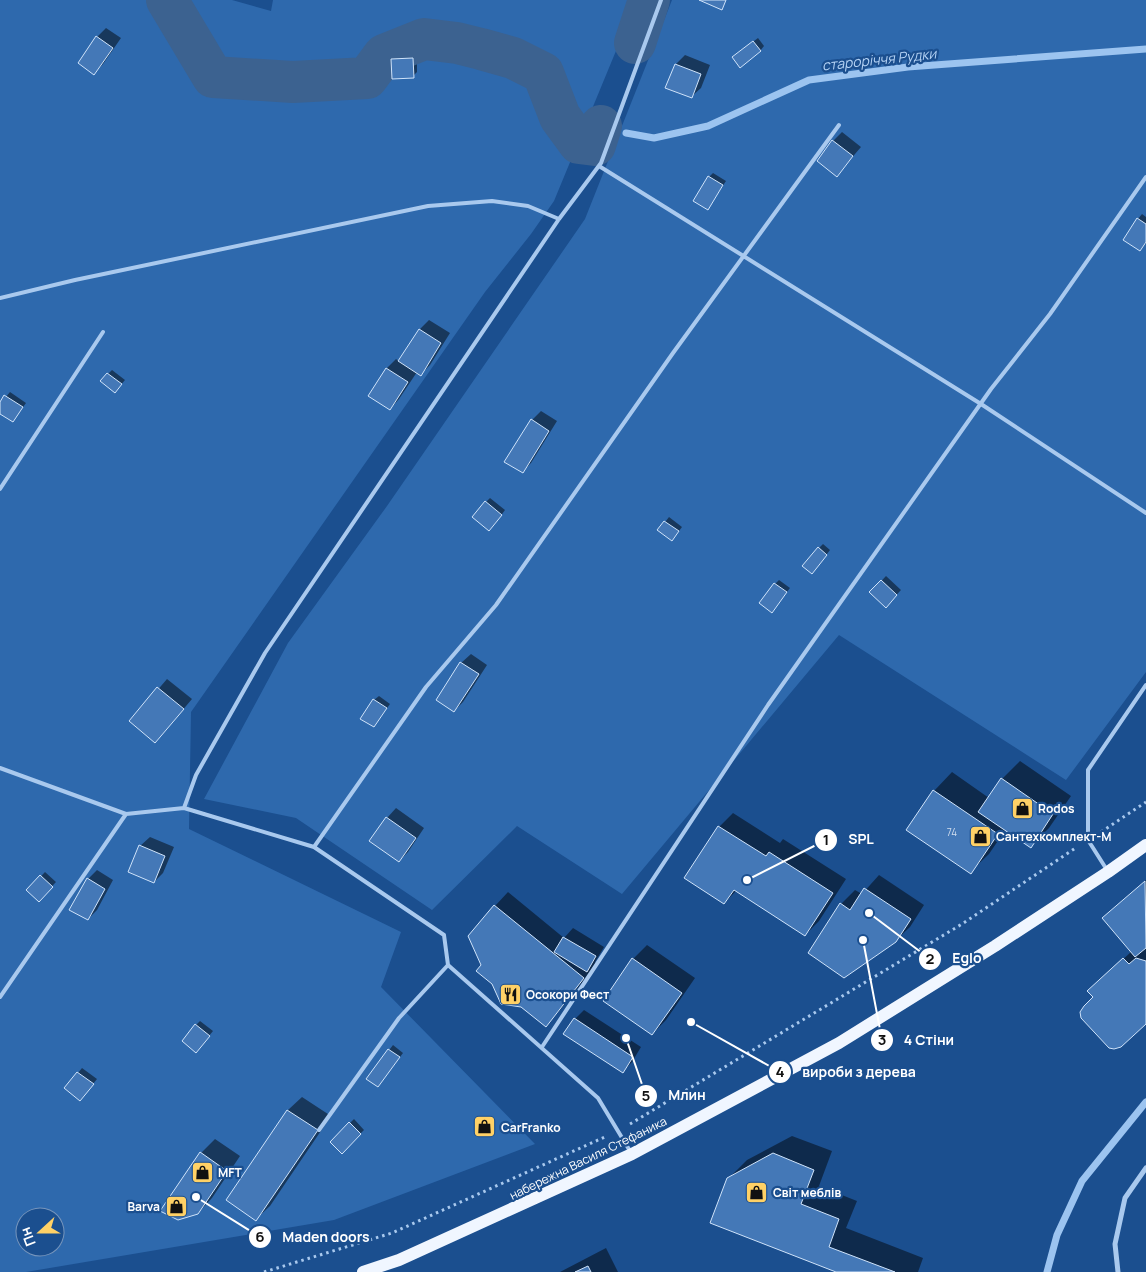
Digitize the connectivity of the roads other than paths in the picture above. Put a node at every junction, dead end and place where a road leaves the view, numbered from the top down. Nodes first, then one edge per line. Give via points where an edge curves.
1 (661, 0) edge
2 (839, 125) dead end
3 (599, 166) junction
4 (1146, 177) edge
5 (559, 219) junction
6 (745, 256) junction
7 (0, 298) edge
8 (103, 332) dead end
9 (981, 404) junction
10 (0, 489) edge
11 (1146, 513) edge
12 (1146, 685) edge
13 (0, 768) edge
14 (184, 808) junction
15 (126, 814) junction
16 (1146, 845) edge
17 (314, 847) junction
18 (1108, 872) junction
19 (448, 966) junction
20 (0, 997) edge
21 (542, 1047) junction
22 (319, 1130) dead end
23 (632, 1154) junction
24 (1146, 1168) edge
25 (363, 1272) edge
26 (1118, 1272) edge

1 - 3 lane
2 - 6 lane
3 - 5 lane
3 - 6 lane
4 - 9 lane via 1050,314
5 - 7 lane via 528,206 492,200 428,206
5 - 14 lane via 265,653 196,775
6 - 9 lane
6 - 17 lane via 496,605 426,687
8 - 10 lane
9 - 11 lane
9 - 21 lane via 768,705
12 - 18 lane via 1088,770 1088,840
13 - 15 lane
14 - 15 lane
14 - 17 lane
15 - 20 lane
16 - 18 main road, набережна Василя Стефаника
17 - 19 lane via 444,935
18 - 23 main road, набережна Василя Стефаника via 838,1043
19 - 21 lane
19 - 22 lane via 399,1018
21 - 23 lane via 598,1098
23 - 25 main road, набережна Василя Стефаника via 399,1260
24 - 26 street via 1125,1198 1115,1244

